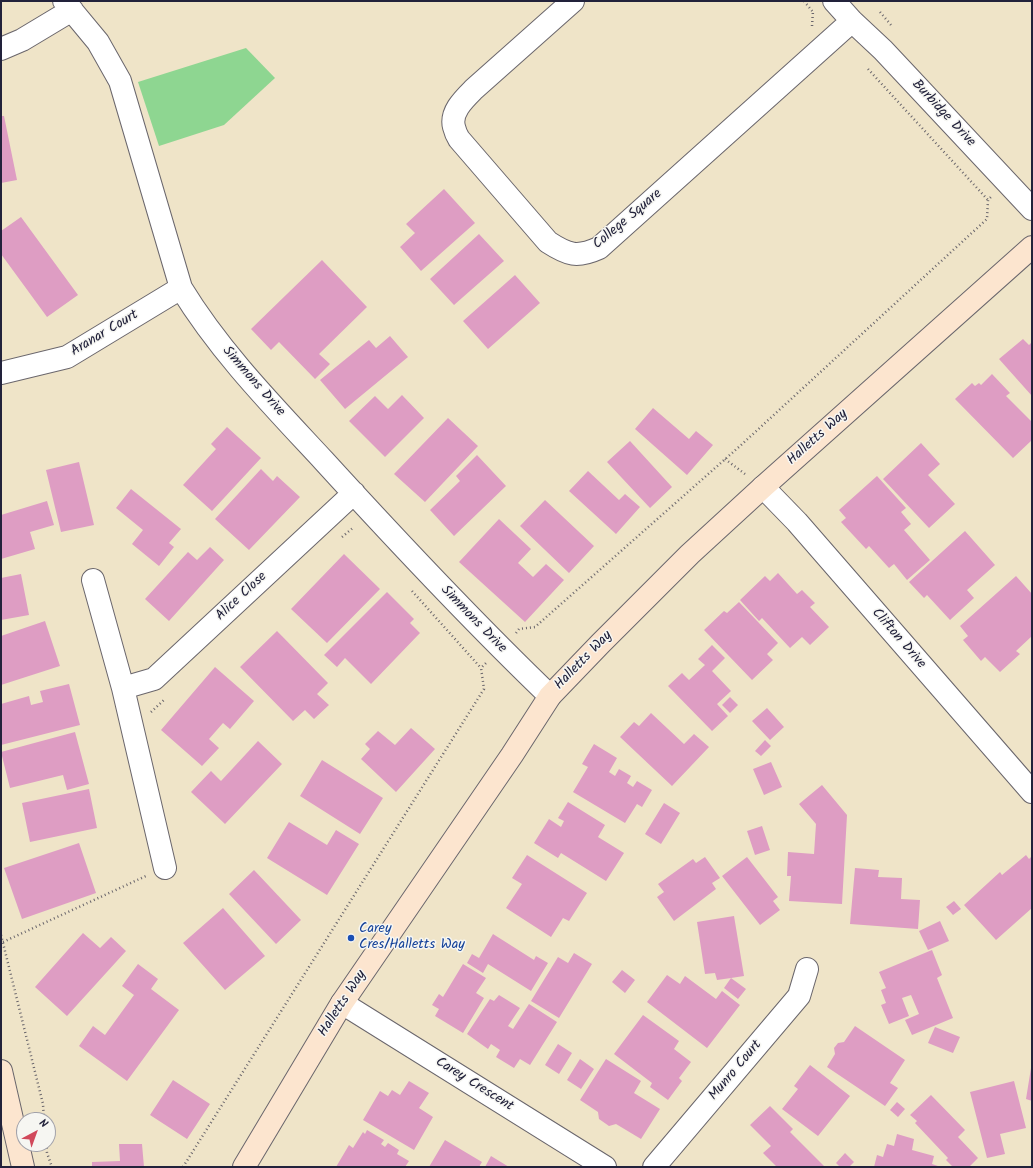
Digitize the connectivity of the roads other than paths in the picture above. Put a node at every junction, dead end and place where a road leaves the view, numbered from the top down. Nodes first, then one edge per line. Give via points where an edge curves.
1 (573, 1) edge
2 (834, 1) edge
3 (68, 5) edge
4 (852, 21) junction
5 (1, 48) edge
6 (1032, 209) edge
7 (1032, 247) edge
8 (181, 288) junction
9 (1, 373) edge
10 (763, 487) junction
11 (354, 494) junction
12 (93, 580) dead end
13 (123, 688) junction
14 (550, 696) junction
15 (1028, 780) edge
16 (165, 868) road end
17 (807, 969) dead end
18 (342, 1003) junction
19 (3, 1080) edge
20 (16, 1119) edge
21 (27, 1152) edge
22 (22, 1167) edge
23 (33, 1167) edge
24 (244, 1167) edge
25 (605, 1167) edge
26 (654, 1167) edge

1 - 4 street, College Square via 461,101 454,115 453,127 459,139 548,242 561,251 575,255 587,254 599,248
2 - 4 street
3 - 5 street via 22,40
3 - 8 street, Simmons Drive via 98,42 120,81
4 - 6 street, Burbidge Drive via 883,50
7 - 10 street, Halletts Way
8 - 9 street, Aranar Court via 67,357
8 - 11 street, Simmons Drive via 196,313 246,376
10 - 14 street, Halletts Way via 690,554
10 - 15 street, Clifton Drive
11 - 13 street, Alice Close via 154,679
11 - 14 street, Simmons Drive via 501,649
12 - 13 street
13 - 16 street
14 - 18 street, Halletts Way
17 - 26 street, Munro Court via 799,996
18 - 24 street, Halletts Way
18 - 25 street, Carey Crescent
19 - 20 street
19 - 22 street
21 - 23 street

